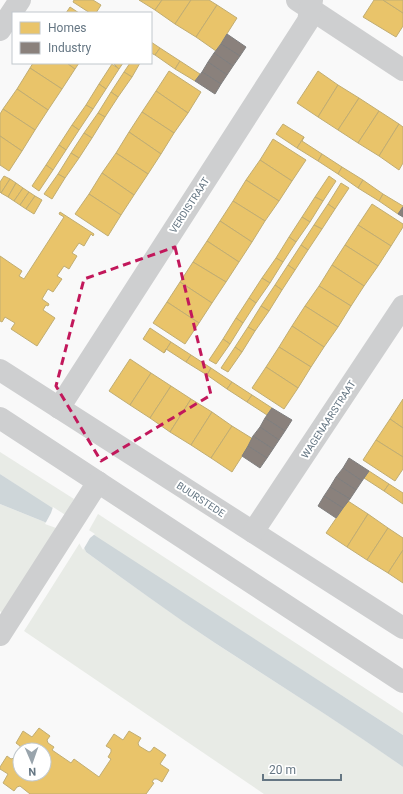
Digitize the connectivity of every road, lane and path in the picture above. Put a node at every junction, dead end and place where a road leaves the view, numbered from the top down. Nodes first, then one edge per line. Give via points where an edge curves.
1 (20, 0) edge
2 (307, 3) edge
3 (0, 30) edge
4 (403, 70) edge
5 (403, 306) edge
6 (0, 370) edge
7 (59, 408) junction
8 (0, 418) edge
9 (98, 482) junction
10 (254, 532) junction
11 (403, 628) edge
12 (0, 635) edge
13 (403, 682) edge

1 - 3 street
2 - 4 street
2 - 7 street, VERDISTRAAT via 308,21
5 - 10 street, WAGENAARSTRAAT
6 - 7 street, BUURSTEDE
7 - 10 street, BUURSTEDE
8 - 9 street
9 - 12 street
9 - 13 street
10 - 11 street, BUURSTEDE

